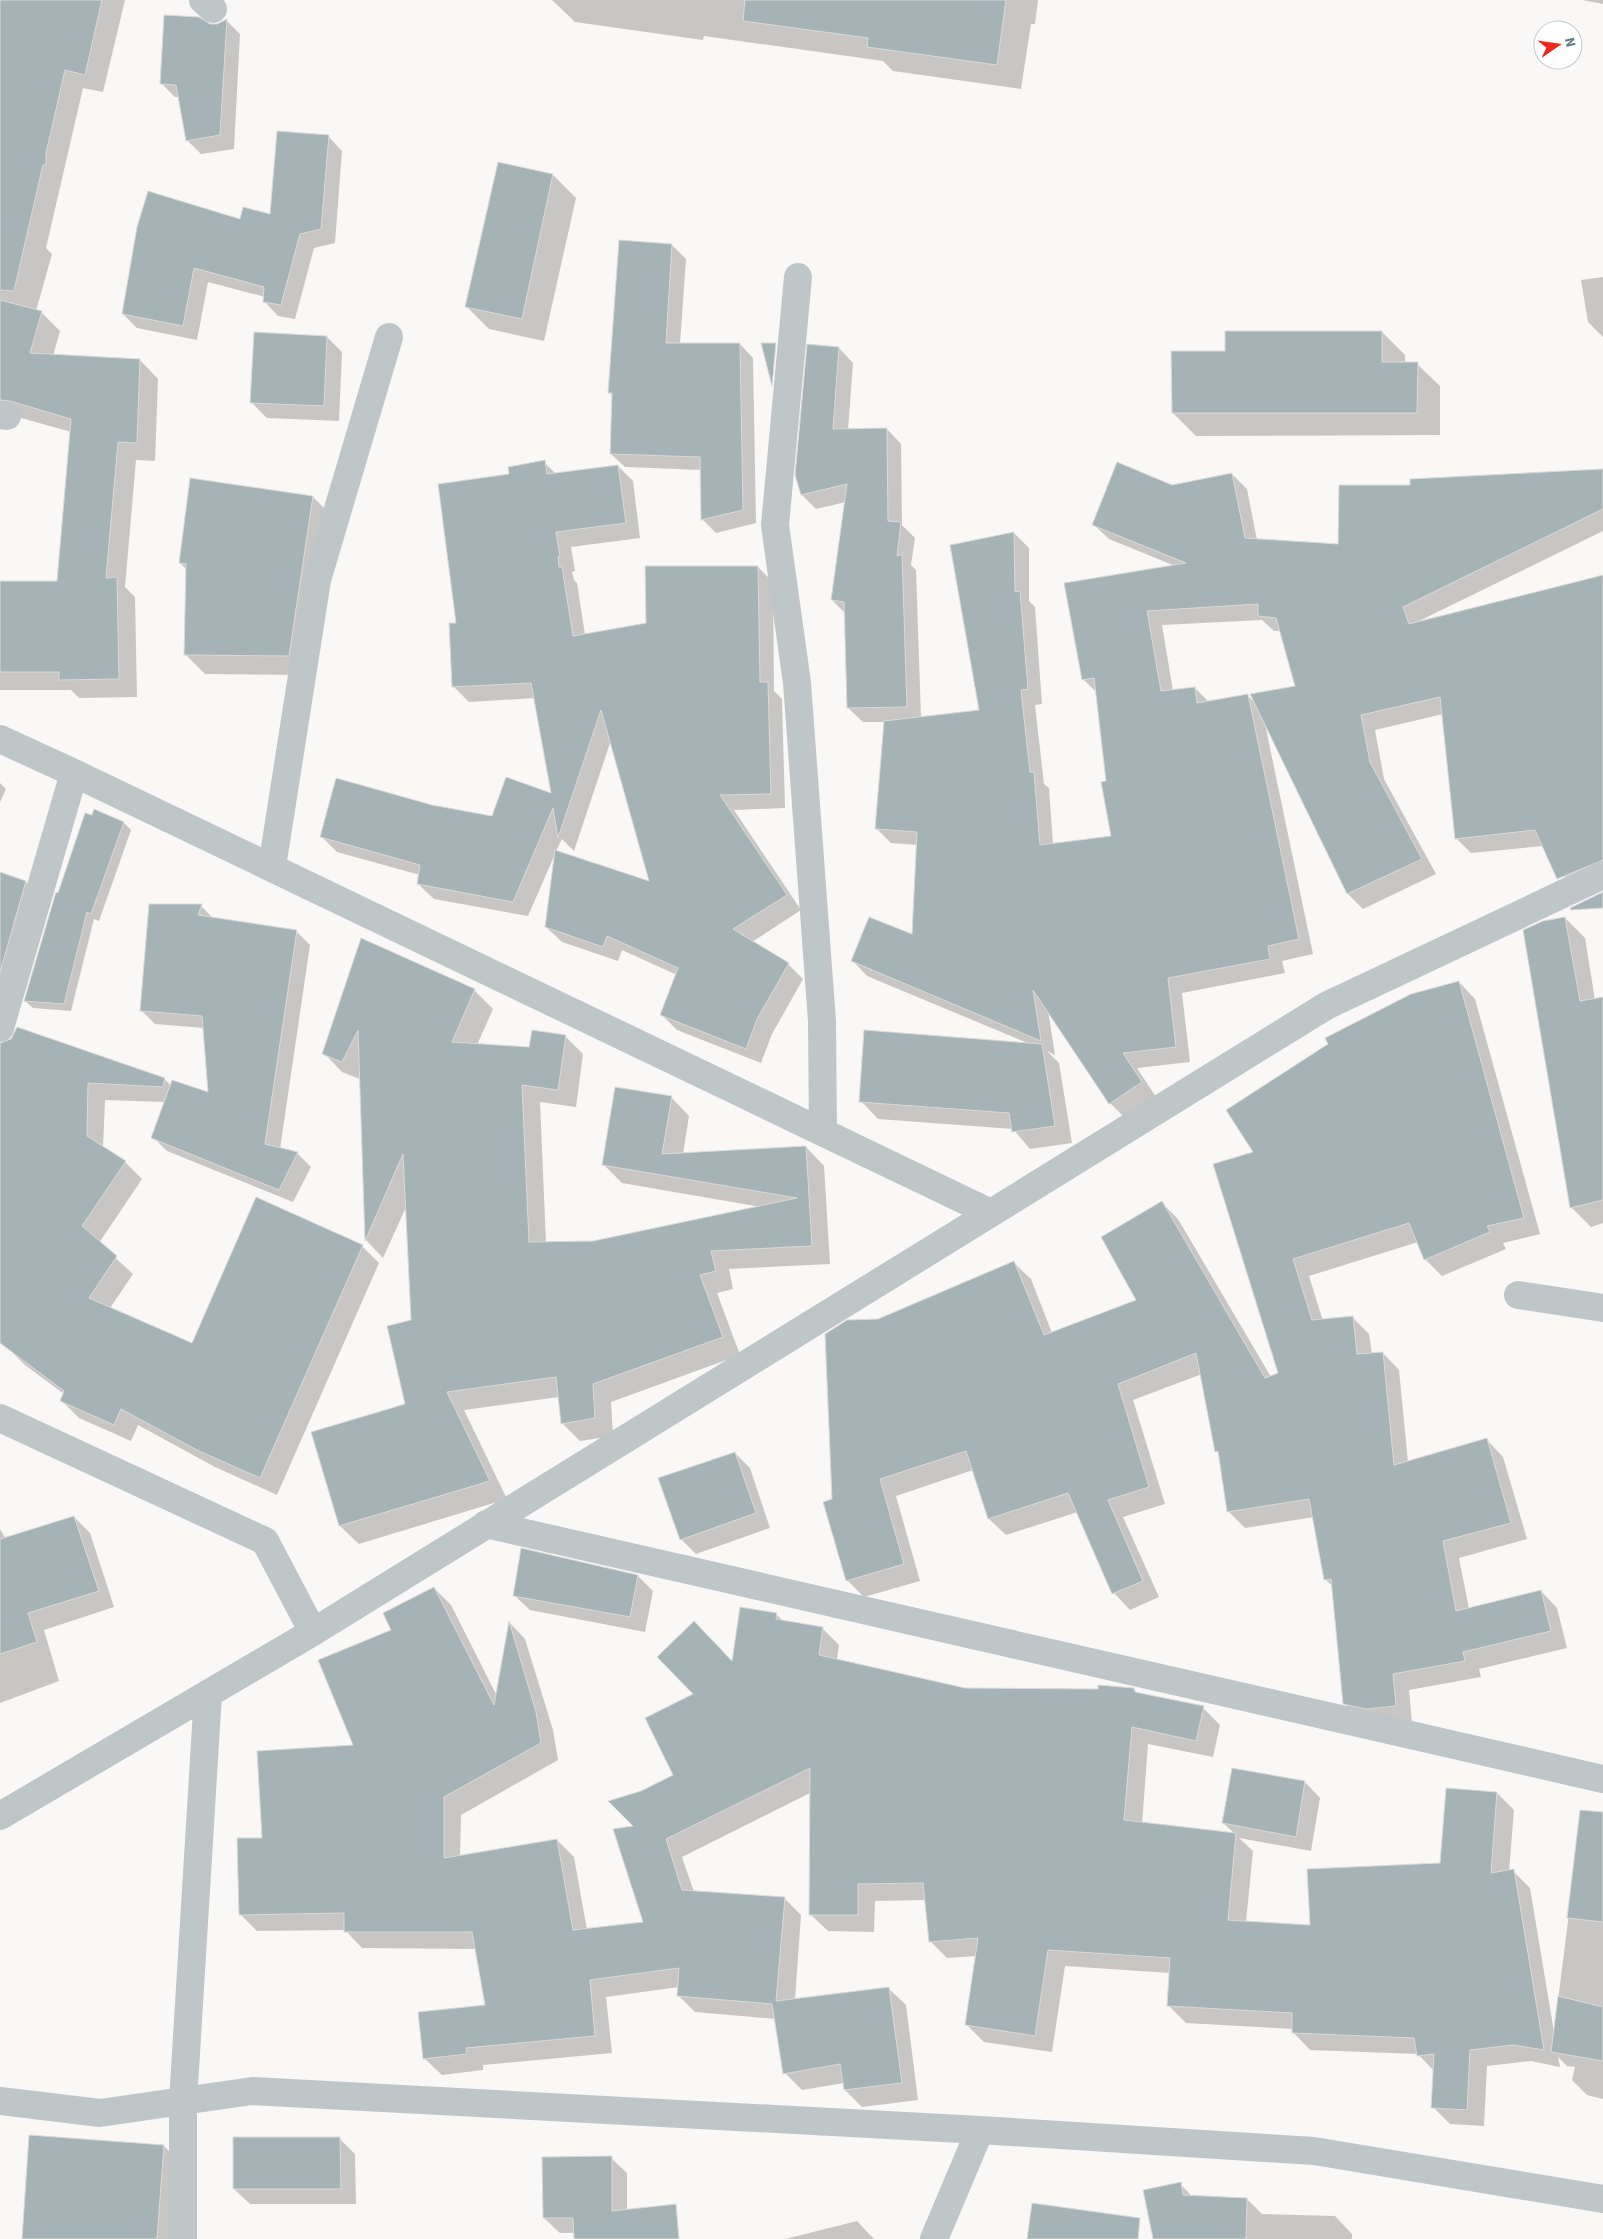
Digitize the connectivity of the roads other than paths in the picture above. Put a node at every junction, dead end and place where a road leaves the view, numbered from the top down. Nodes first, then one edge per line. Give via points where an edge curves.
1 (798, 277) dead end
2 (389, 337) dead end
3 (0, 739) edge
4 (74, 773) junction
5 (272, 867) junction
6 (1603, 875) edge
7 (0, 1028) edge
8 (823, 1132) junction
9 (991, 1213) junction
10 (1518, 1295) dead end
11 (1603, 1308) edge
12 (0, 1418) edge
13 (486, 1524) junction
14 (313, 1632) junction
15 (208, 1694) junction
16 (1603, 1779) edge
17 (0, 1816) edge
18 (0, 2101) edge
19 (183, 2102) junction
20 (980, 2130) junction
21 (1603, 2199) edge
22 (183, 2239) edge
23 (934, 2239) edge

1 - 8 street via 774,525 798,703 822,1021
2 - 5 street via 317,580
3 - 4 street
4 - 5 street
4 - 7 street
5 - 8 street
6 - 9 street via 1326,1006
8 - 9 street
9 - 13 street
10 - 11 street
12 - 14 street via 265,1541
13 - 14 street
13 - 16 street
14 - 15 street
15 - 17 street
15 - 19 street
18 - 19 street via 100,2113
19 - 20 street via 252,2091
19 - 22 street
20 - 21 street via 1314,2151
20 - 23 street

